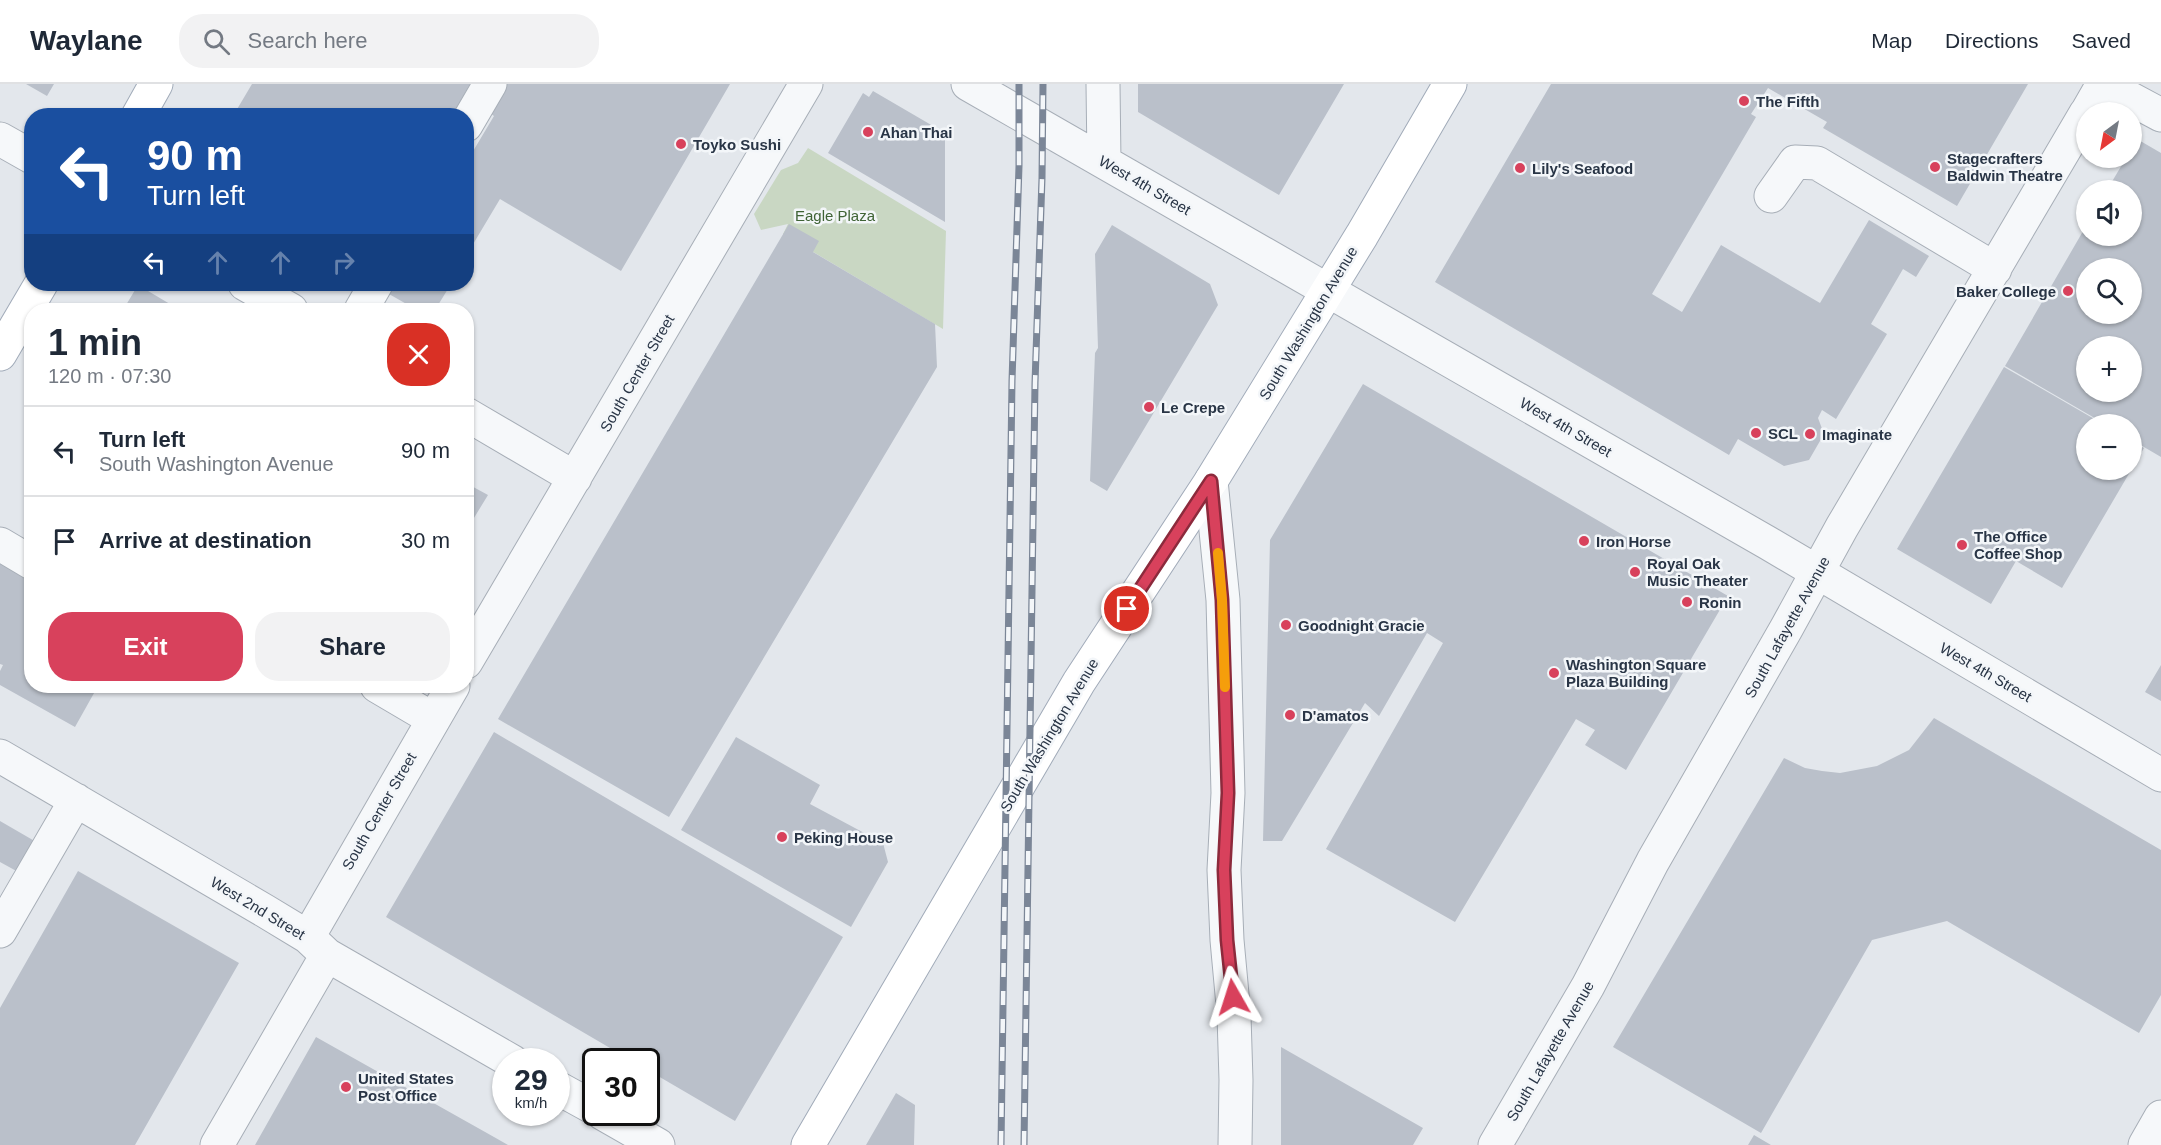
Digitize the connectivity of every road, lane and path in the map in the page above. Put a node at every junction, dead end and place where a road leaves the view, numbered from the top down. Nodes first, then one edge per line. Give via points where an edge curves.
1 (156, 84) edge
2 (490, 84) edge
3 (806, 84) edge
4 (968, 84) edge
5 (1103, 84) edge
6 (1450, 84) edge
7 (2103, 84) edge
8 (2093, 102) edge
9 (142, 108) edge
10 (474, 111) edge
11 (2161, 115) edge
12 (2076, 132) edge
13 (0, 139) edge
14 (24, 152) edge
15 (1104, 161) junction
16 (1771, 196) dead end
17 (1995, 269) junction
18 (1328, 290) junction
19 (257, 291) edge
20 (279, 303) edge
21 (24, 313) edge
22 (0, 354) edge
23 (474, 419) edge
24 (575, 478) junction
25 (1211, 481) junction
26 (0, 544) edge
27 (24, 558) edge
28 (1818, 573) junction
29 (474, 648) edge
30 (389, 693) edge
31 (449, 693) edge
32 (433, 719) junction
33 (0, 756) edge
34 (2161, 775) edge
35 (76, 800) junction
36 (0, 931) edge
37 (317, 946) junction
38 (492, 1050) edge
39 (2161, 1118) edge
40 (625, 1126) edge
41 (217, 1145) edge
42 (658, 1145) edge
43 (808, 1145) edge
44 (1235, 1145) edge
45 (1495, 1145) edge
46 (2145, 1145) edge

1 - 9 main road
2 - 10 street
3 - 24 street, South Center Street
4 - 15 street, West 4th Street
5 - 15 street
6 - 18 main road, South Washington Avenue
7 - 8 street, South Lafayette Avenue
7 - 11 street
12 - 17 street, South Lafayette Avenue
13 - 14 street
15 - 18 street, West 4th Street
16 - 17 street via 1795,162 1817,163
17 - 28 street, South Lafayette Avenue
18 - 25 main road, South Washington Avenue
18 - 28 street, West 4th Street
19 - 20 street
21 - 22 main road
23 - 24 street
24 - 29 street, South Center Street
25 - 43 main road, South Washington Avenue via 1079,682
25 - 44 street via 1223,611 1228,793 1224,870 1234,1016
26 - 27 street
28 - 34 street, West 4th Street
28 - 45 street, South Lafayette Avenue
30 - 32 street
31 - 32 street, South Center Street
32 - 37 street, South Center Street
33 - 35 street, West 2nd Street
35 - 36 street
35 - 37 street, West 2nd Street
37 - 38 street, West 2nd Street
37 - 41 street, South Center Street
39 - 46 street
40 - 42 street

